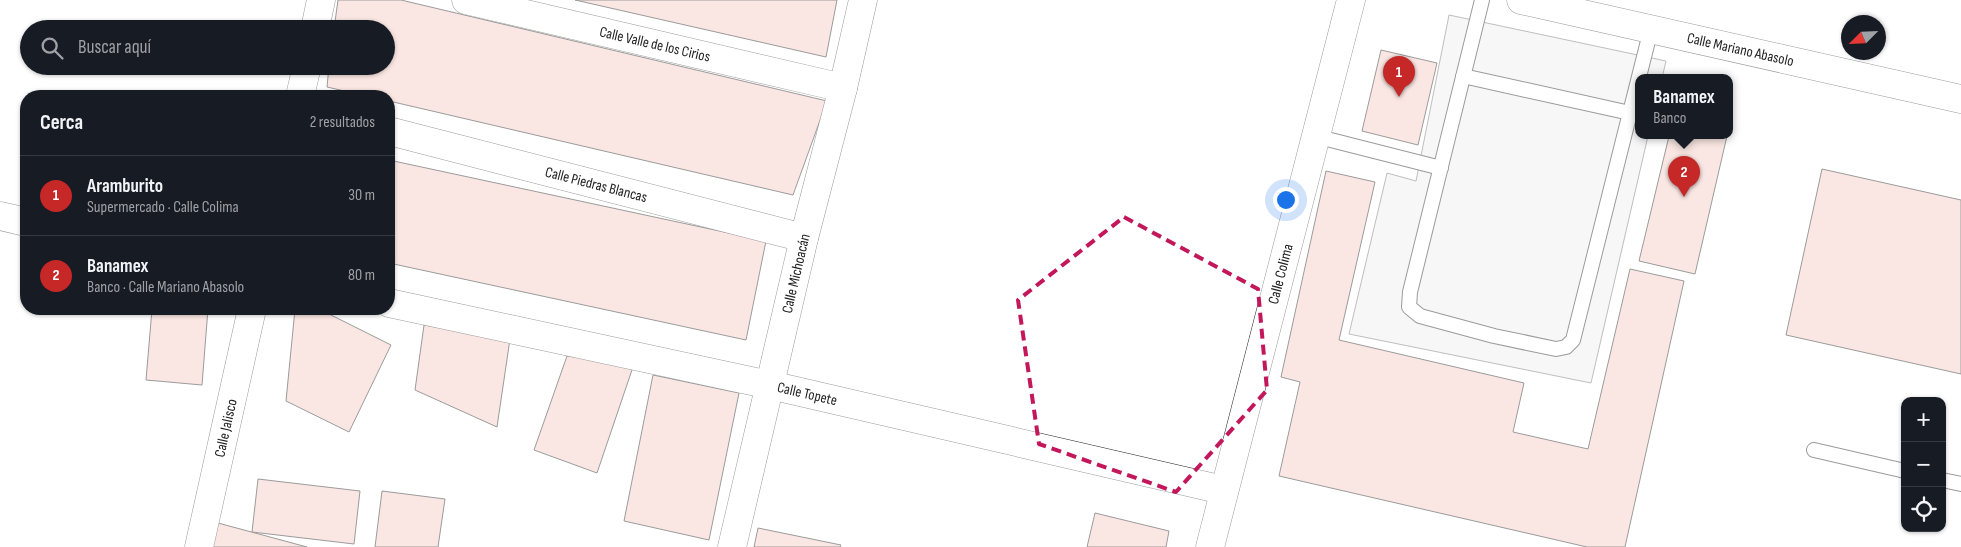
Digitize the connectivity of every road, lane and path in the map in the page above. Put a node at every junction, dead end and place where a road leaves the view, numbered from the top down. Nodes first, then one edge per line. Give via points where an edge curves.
1 (322, 0) edge
2 (466, 0) edge
3 (863, 0) edge
4 (1351, 0) edge
5 (1482, 0) edge
6 (1521, 0) edge
7 (317, 20) edge
8 (1651, 29) junction
9 (1640, 74) edge
10 (305, 75) edge
11 (1462, 76) junction
12 (843, 88) junction
13 (301, 90) edge
14 (1635, 93) edge
15 (1961, 99) edge
16 (1630, 113) junction
17 (395, 133) edge
18 (1315, 136) junction
19 (1441, 168) junction
20 (0, 216) edge
21 (20, 221) edge
22 (804, 238) junction
23 (395, 303) edge
24 (251, 315) edge
25 (770, 385) junction
26 (1814, 450) dead end
27 (1901, 470) edge
28 (1946, 481) edge
29 (1961, 484) edge
30 (1223, 490) junction
31 (199, 547) edge
32 (732, 547) edge
33 (1210, 547) edge

1 - 7 street
2 - 12 street, Calle Valle de los Cirios
3 - 12 street, Calle Michoacán
4 - 18 street, Calle Colima
5 - 11 lane
6 - 8 street, Calle Mariano Abasolo
8 - 9 lane
8 - 15 street, Calle Mariano Abasolo
10 - 13 street
11 - 16 lane
11 - 19 lane
12 - 22 street, Calle Michoacán
14 - 16 lane
16 - 19 lane via 1573,340 1566,348 1556,349 1494,336 1420,316 1409,307
17 - 22 street, Calle Piedras Blancas
18 - 19 lane
18 - 30 street, Calle Colima
20 - 21 street
22 - 25 street, Calle Michoacán
23 - 25 street, Calle Topete
24 - 31 street, Calle Jalisco
25 - 30 street, Calle Topete
25 - 32 street, Calle Michoacán
26 - 27 lane
28 - 29 lane
30 - 33 street, Calle Colima

